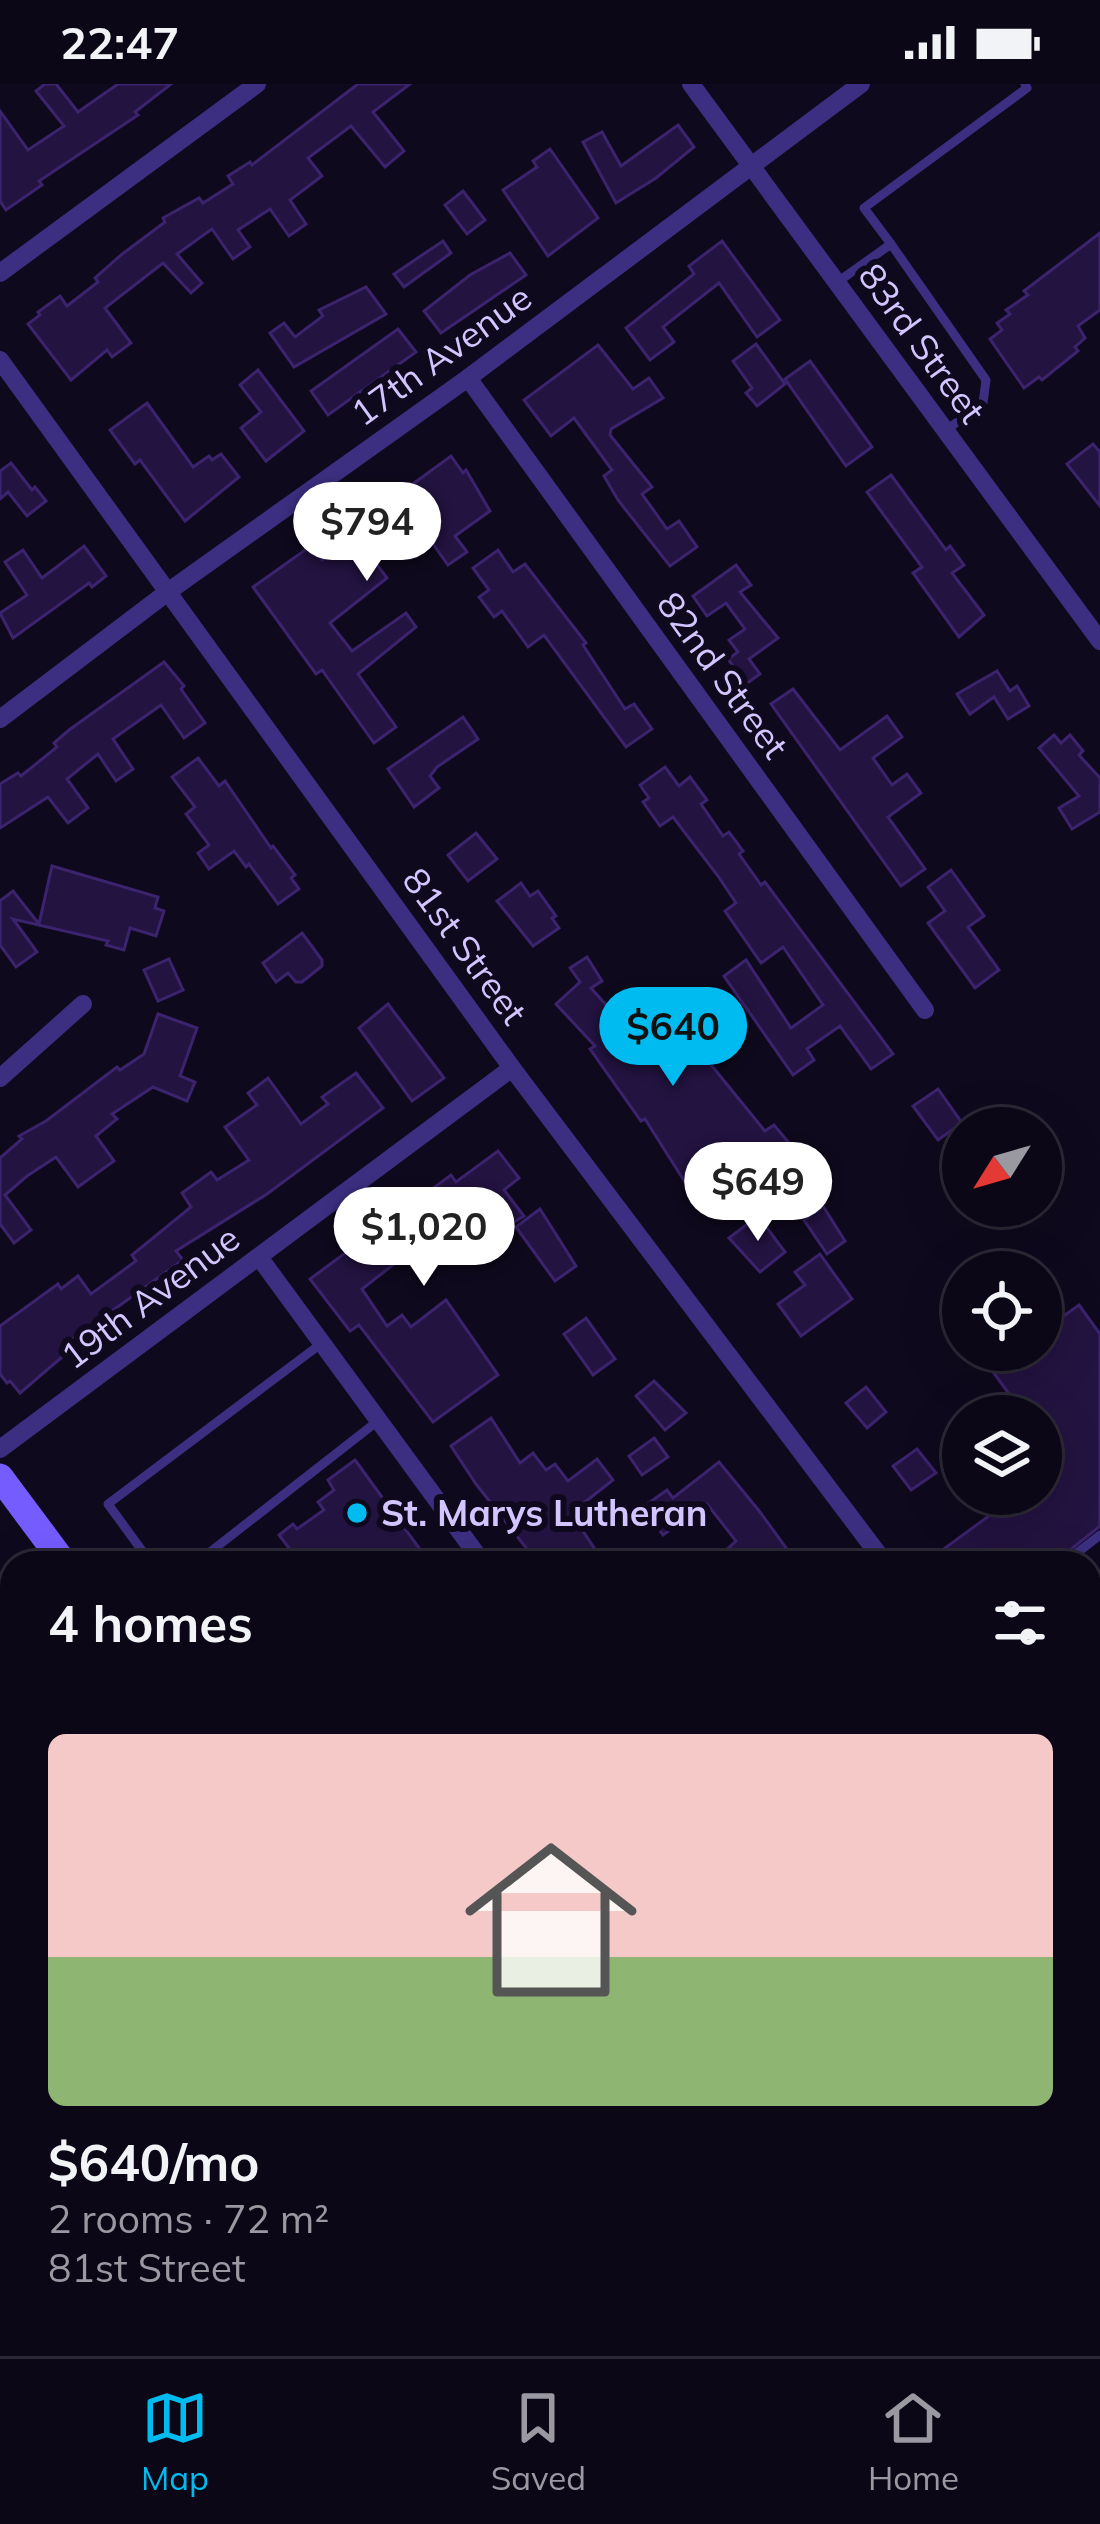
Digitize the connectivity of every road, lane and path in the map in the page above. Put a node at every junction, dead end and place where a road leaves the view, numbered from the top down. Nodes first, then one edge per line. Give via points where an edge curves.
1 (257, 84) edge
2 (692, 84) edge
3 (861, 84) edge
4 (1024, 84) edge
5 (751, 164) junction
6 (891, 244) junction
7 (0, 273) edge
8 (837, 282) junction
9 (0, 360) edge
10 (468, 378) junction
11 (945, 431) junction
12 (169, 591) junction
13 (1100, 641) edge
14 (0, 718) edge
15 (83, 1004) dead end
16 (925, 1010) dead end
17 (512, 1068) junction
18 (0, 1078) edge
19 (259, 1256) junction
20 (322, 1343) junction
21 (379, 1420) junction
22 (0, 1449) edge
23 (0, 1478) edge
24 (55, 1551) edge
25 (142, 1551) edge
26 (211, 1551) edge
27 (474, 1551) edge
28 (877, 1551) edge

1 - 7 street
2 - 5 street, 83rd Street
3 - 5 street, 17th Avenue
4 - 6 lane via 864,208
5 - 8 street, 83rd Street
5 - 10 street, 17th Avenue
6 - 8 lane
6 - 11 lane via 986,380 983,403
8 - 11 street, 83rd Street
9 - 12 street, 81st Street
10 - 12 street, 17th Avenue
10 - 16 street, 82nd Street
11 - 13 street, 83rd Street
12 - 14 street, 17th Avenue
12 - 17 street, 81st Street
15 - 18 street
17 - 19 street, 19th Avenue
17 - 28 street, 81st Street
19 - 20 street
19 - 22 street, 19th Avenue
20 - 21 street
20 - 25 lane via 107,1504
21 - 26 lane
21 - 27 street
23 - 24 street

